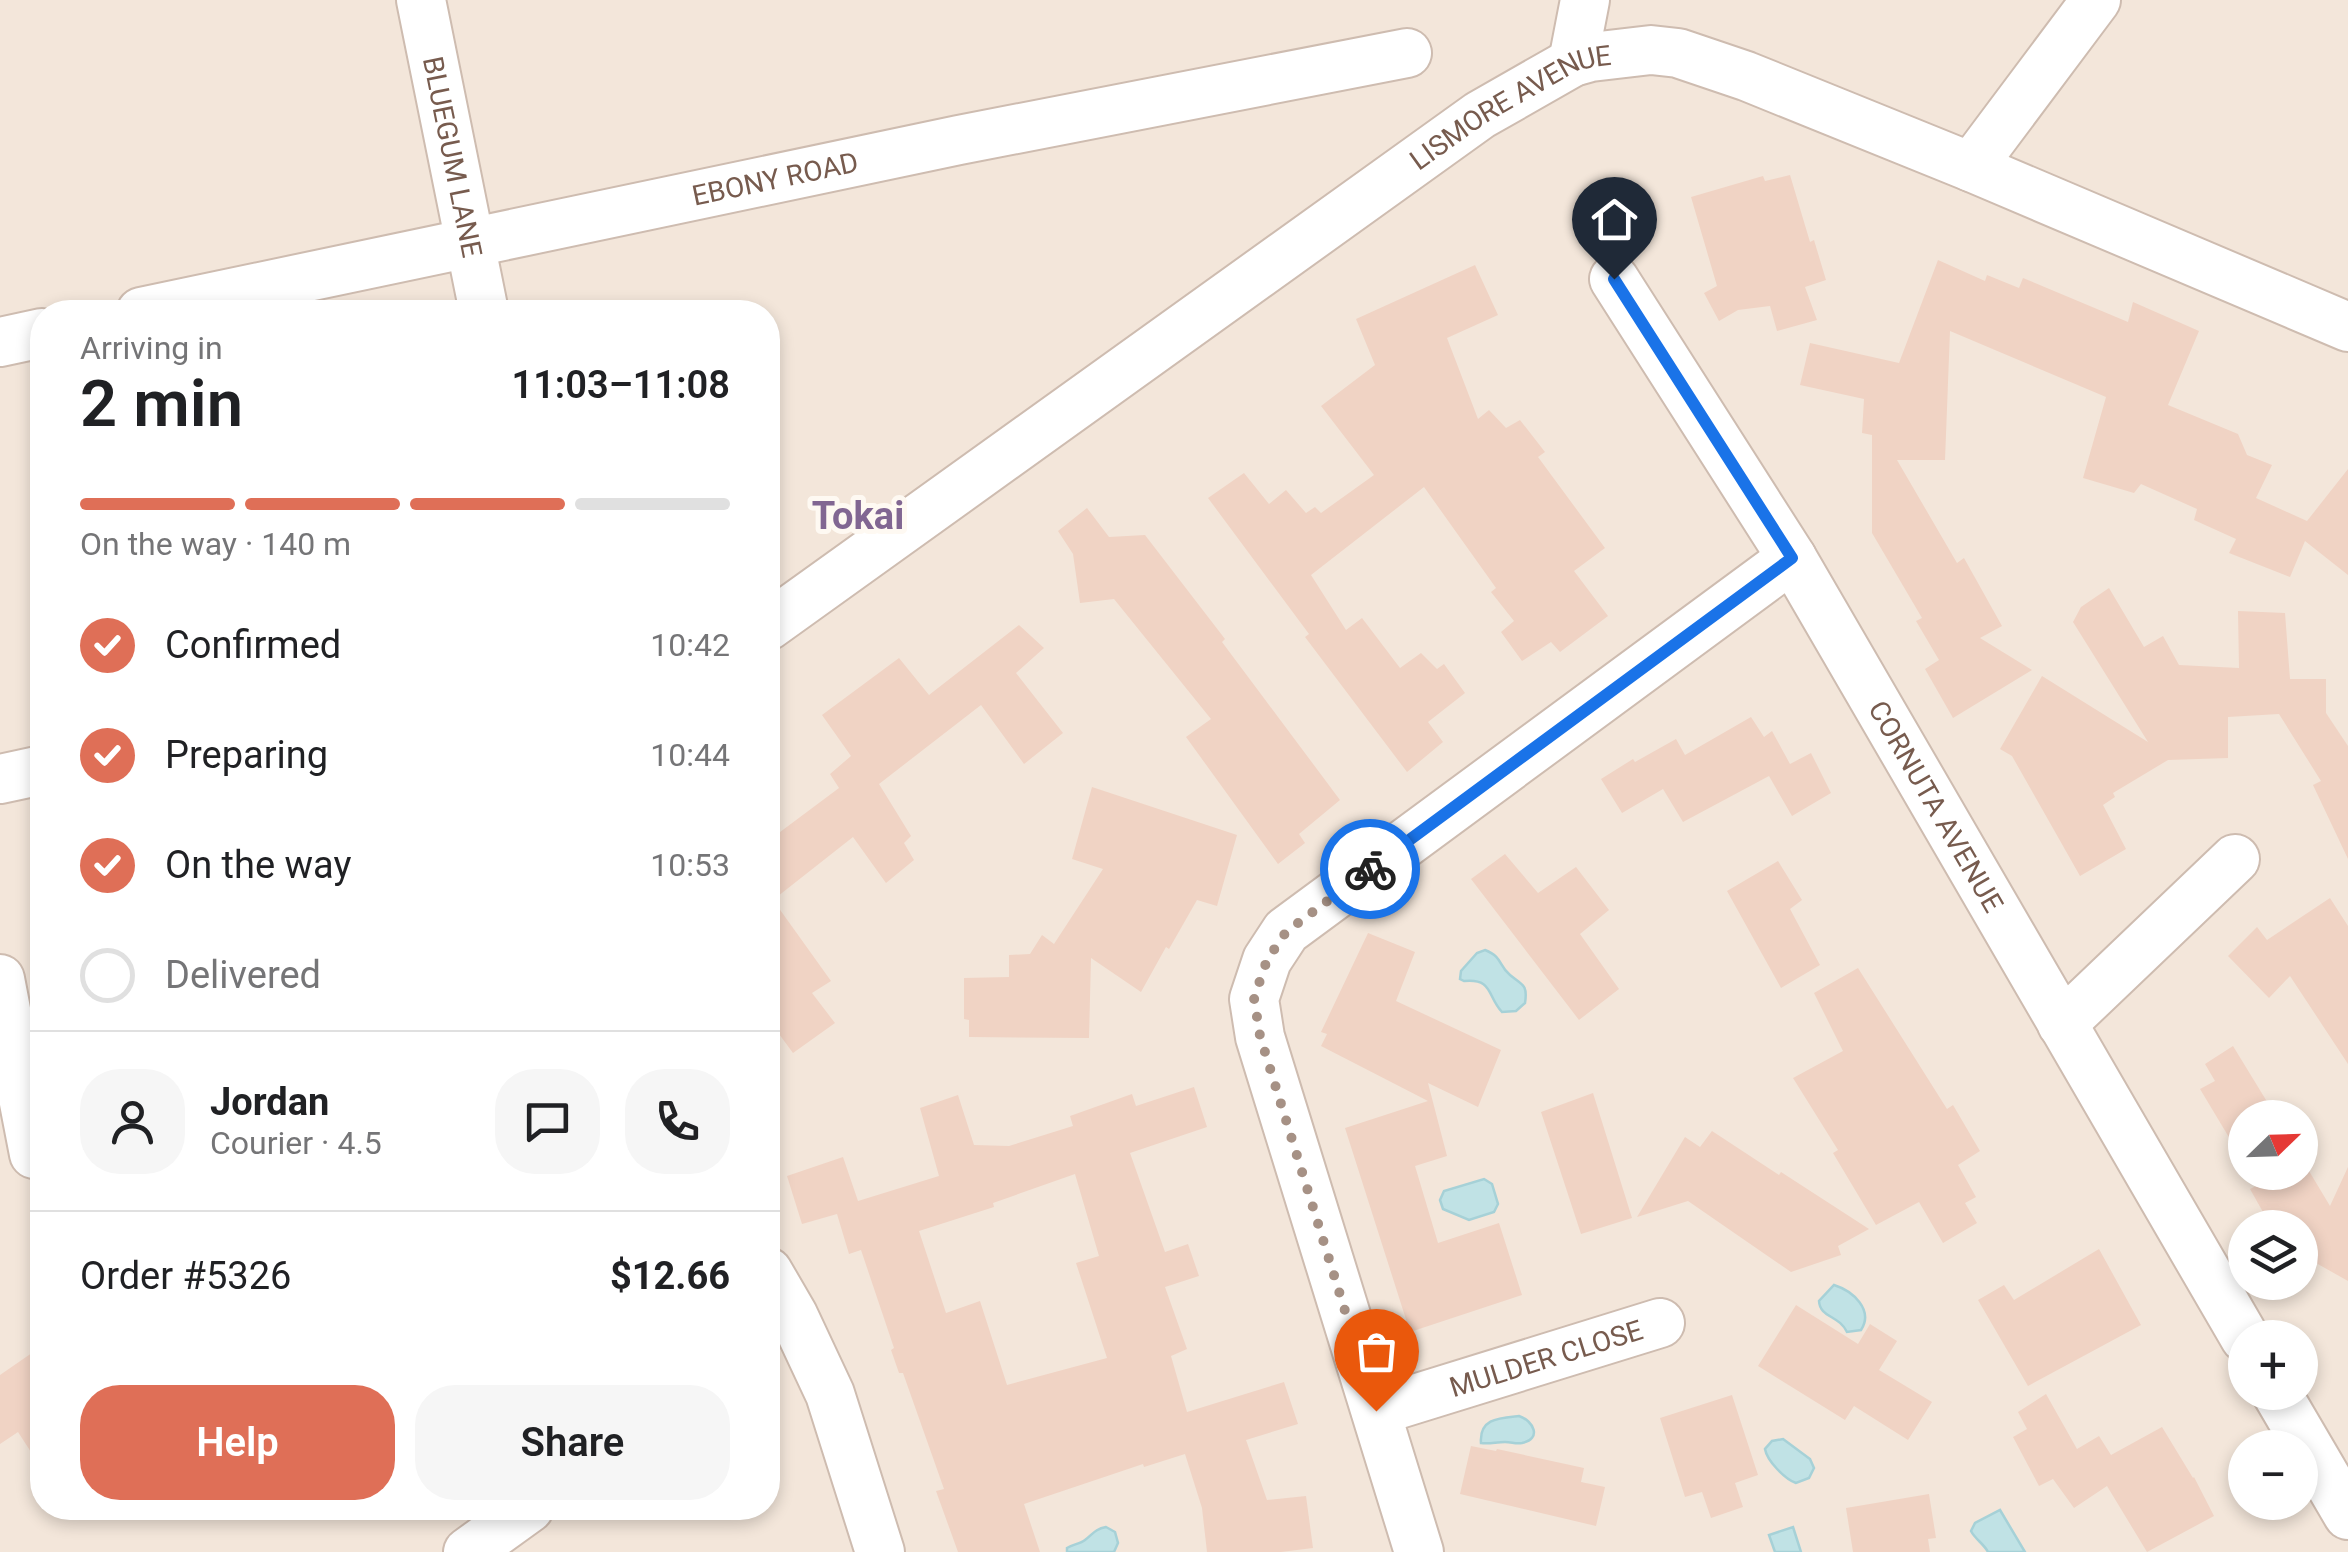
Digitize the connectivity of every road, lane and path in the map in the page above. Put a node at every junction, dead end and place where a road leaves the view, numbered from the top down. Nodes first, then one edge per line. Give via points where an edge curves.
1 (421, 0) edge
2 (1585, 0) edge
3 (2096, 0) edge
4 (1408, 53) dead end
5 (1573, 62) junction
6 (1970, 167) junction
7 (469, 244) junction
8 (1614, 279) dead end
9 (199, 300) edge
10 (481, 300) edge
11 (2348, 327) edge
12 (30, 336) edge
13 (0, 342) edge
14 (1792, 558) junction
15 (780, 617) edge
16 (30, 773) edge
17 (0, 779) edge
18 (2234, 860) dead end
19 (0, 979) edge
20 (2062, 1024) junction
21 (26, 1161) edge
22 (2235, 1320) edge
23 (1660, 1323) dead end
24 (780, 1325) edge
25 (2286, 1410) edge
26 (1376, 1411) junction
27 (2348, 1516) edge
28 (512, 1520) edge
29 (468, 1552) edge
30 (880, 1552) edge
31 (1419, 1552) edge

1 - 7 street, BLUEGUM LANE
2 - 5 street
3 - 6 street
4 - 7 street, EBONY ROAD
5 - 6 street, LISMORE AVENUE via 1651,50 1678,53
5 - 15 street, LISMORE AVENUE via 1480,115
6 - 11 street, LISMORE AVENUE
7 - 9 street, EBONY ROAD
7 - 10 street, BLUEGUM LANE
8 - 14 street, CORNUTA AVENUE
12 - 13 street
14 - 20 street, CORNUTA AVENUE
14 - 26 street via 1286,932 1267,960 1254,998 1260,1036
16 - 17 street
18 - 20 street
19 - 21 street
20 - 22 street, CORNUTA AVENUE
23 - 26 street, MULDER CLOSE
24 - 30 street via 830,1394
25 - 27 street
26 - 31 street
28 - 29 street

